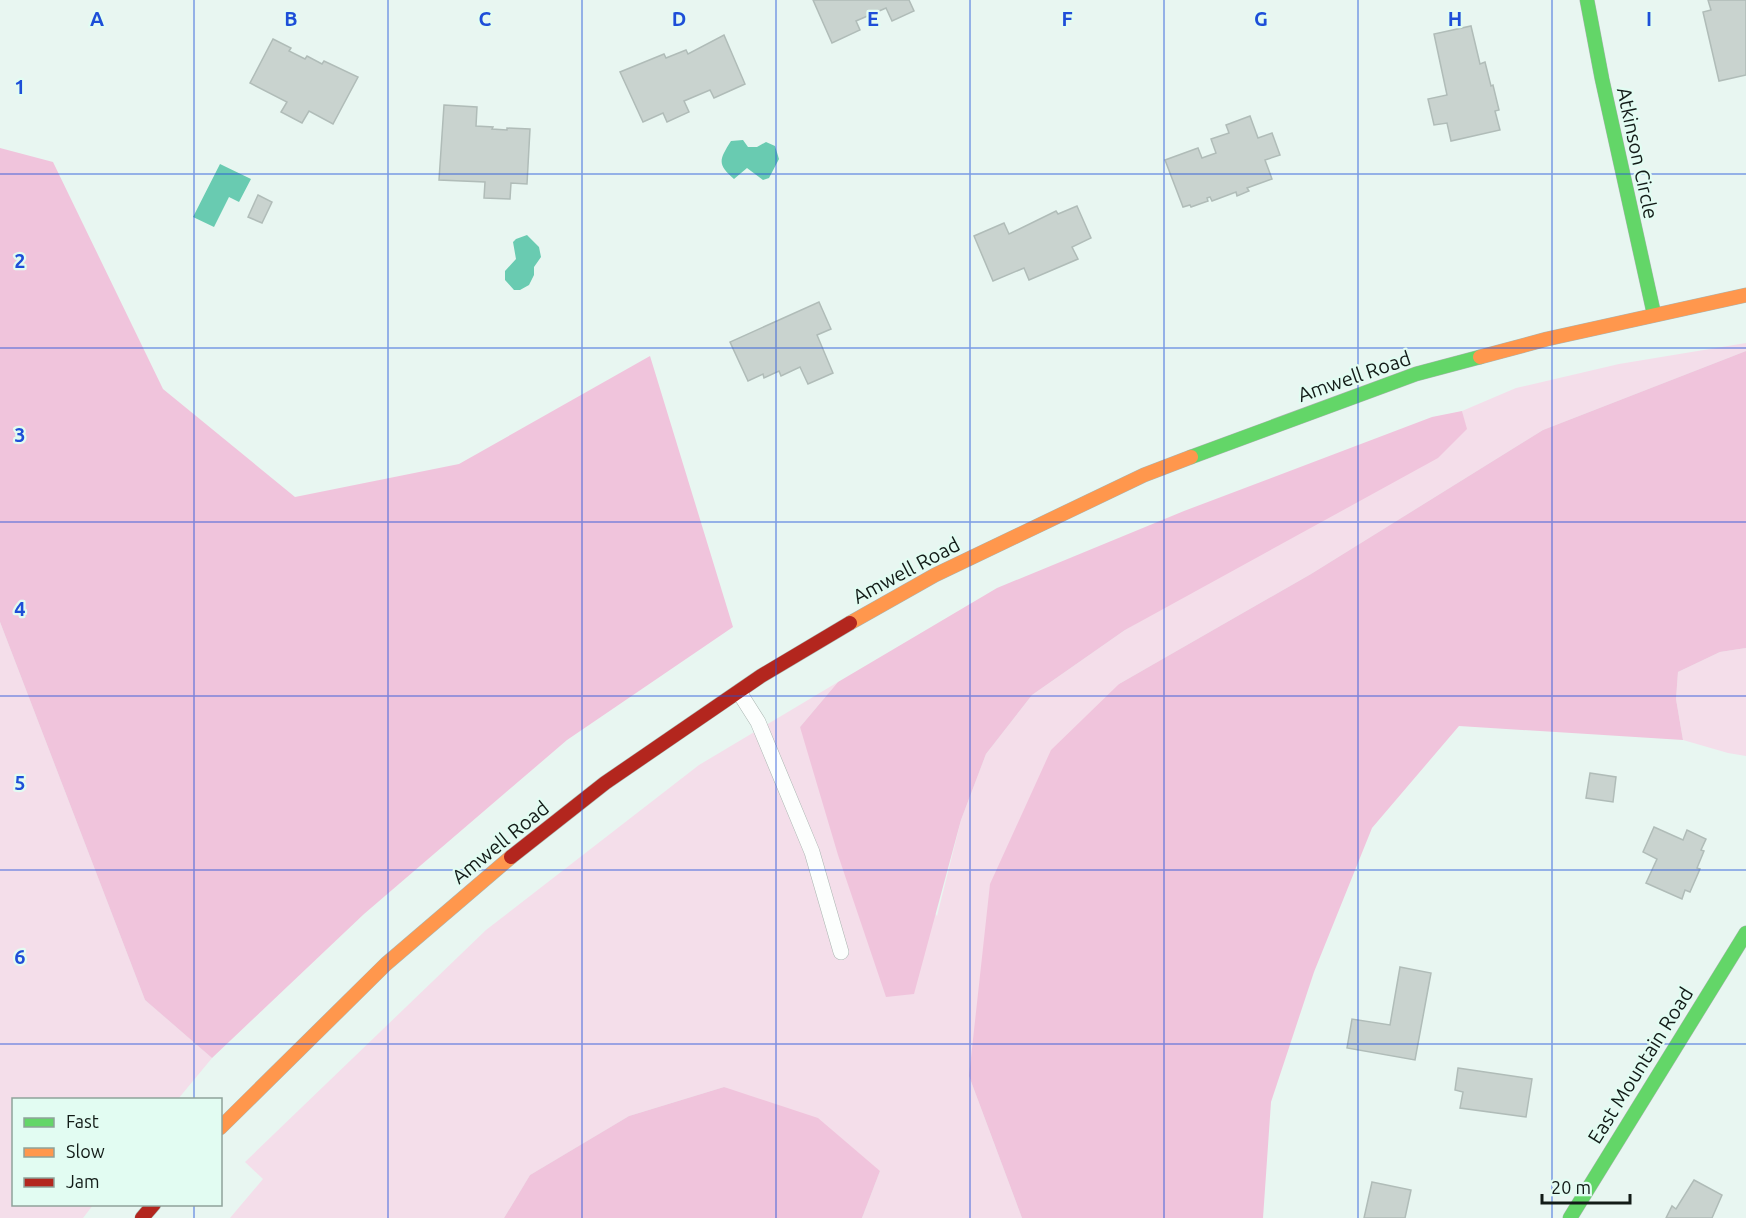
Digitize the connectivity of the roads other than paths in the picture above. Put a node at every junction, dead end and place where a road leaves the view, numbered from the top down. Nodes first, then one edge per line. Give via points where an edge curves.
1 (1587, 0) edge
2 (1746, 295) edge
3 (1654, 314) junction
4 (739, 692) junction
5 (1746, 933) edge
6 (841, 952) dead end
7 (222, 1126) edge
8 (152, 1206) edge
9 (142, 1218) edge
10 (1570, 1218) edge

1 - 3 main road, Atkinson Circle
2 - 3 main road, Amwell Road
3 - 4 main road, Amwell Road via 1416,375 1144,475 935,575
4 - 6 lane via 758,722 812,852
4 - 7 main road, Amwell Road via 605,783 490,874 386,964
5 - 10 main road, East Mountain Road
8 - 9 main road

